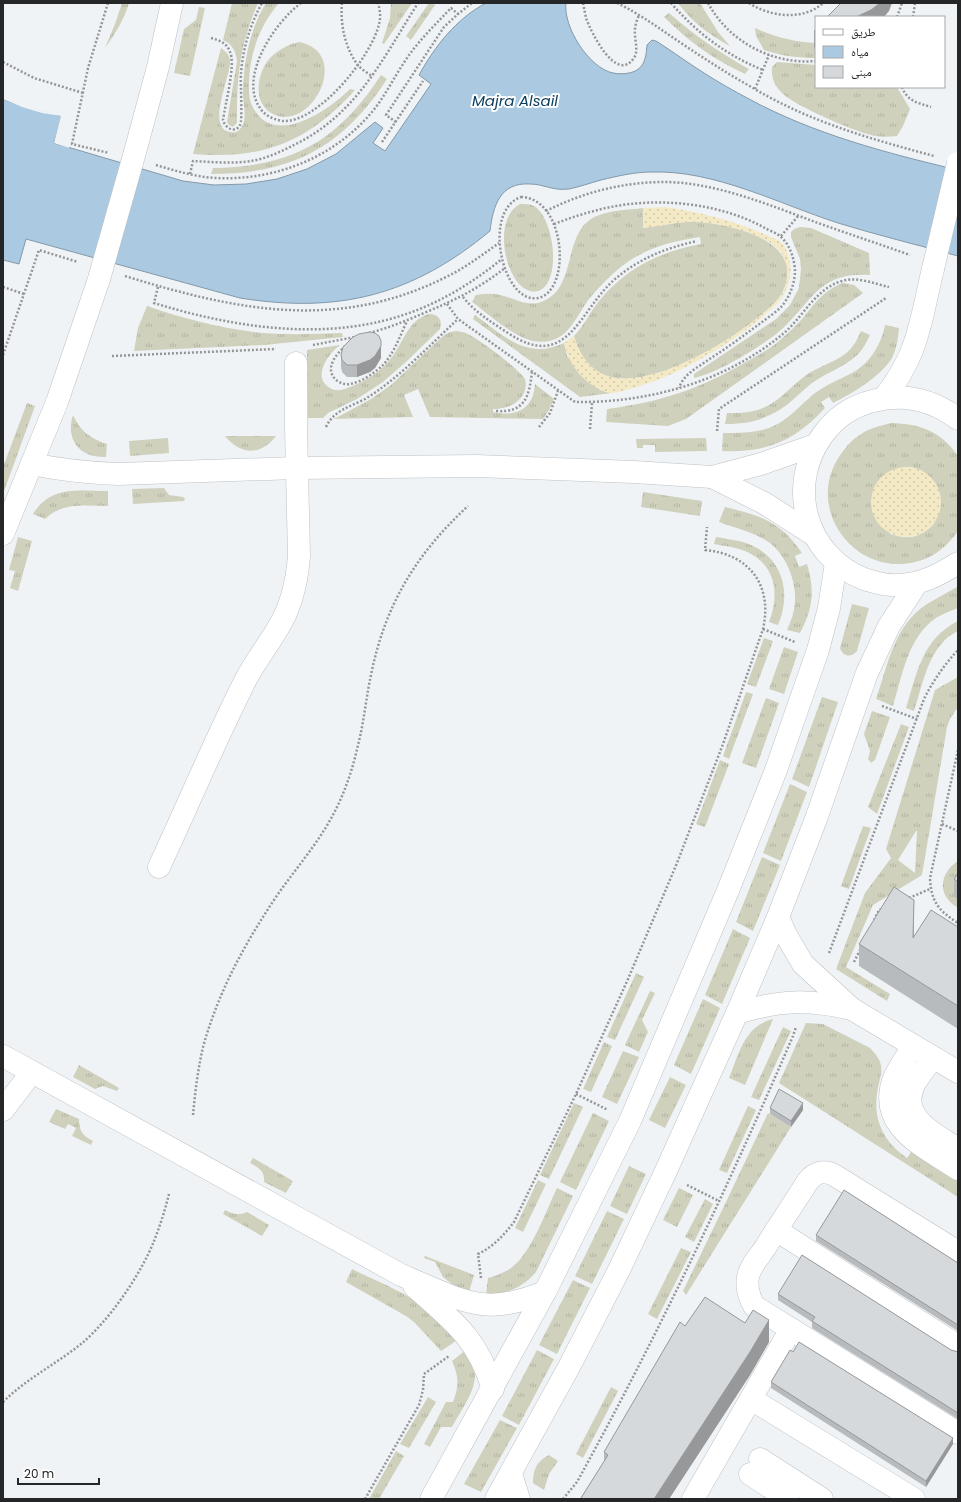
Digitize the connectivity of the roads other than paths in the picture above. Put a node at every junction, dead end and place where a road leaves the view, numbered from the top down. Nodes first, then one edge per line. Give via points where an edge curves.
1 (172, 3) edge
2 (949, 160) edge
3 (296, 363) dead end
4 (884, 398) junction
5 (958, 419) edge
6 (815, 445) junction
7 (32, 464) junction
8 (296, 468) junction
9 (712, 477) junction
10 (3, 534) edge
11 (814, 535) junction
12 (836, 563) junction
13 (958, 563) edge
14 (917, 583) junction
15 (159, 867) dead end
16 (778, 917) junction
17 (852, 1009) junction
18 (737, 1012) junction
19 (913, 1046) junction
20 (3, 1056) edge
21 (933, 1058) junction
22 (32, 1072) junction
23 (958, 1072) edge
24 (3, 1110) edge
25 (958, 1149) edge
26 (958, 1169) edge
27 (776, 1230) junction
28 (958, 1252) edge
29 (401, 1274) junction
30 (544, 1292) junction
31 (791, 1329) junction
32 (958, 1346) edge
33 (493, 1389) junction
34 (751, 1399) junction
35 (958, 1432) edge
36 (511, 1474) junction
37 (431, 1499) edge
38 (496, 1499) edge
39 (519, 1499) edge
40 (693, 1499) edge
41 (788, 1499) edge
42 (822, 1499) edge
43 (914, 1499) edge

1 - 7 street, bridge via 158,67 126,154 91,271 57,402
2 - 4 street, bridge via 933,269 918,332 911,354
3 - 8 street
4 - 5 street via 904,397 923,401 941,408
4 - 6 street via 857,406 837,419
6 - 9 street via 764,464
6 - 11 street via 805,475 804,490 808,521
7 - 8 street via 67,471 111,474
7 - 10 street
8 - 9 street via 476,466
8 - 15 street via 299,556 297,575 287,611 244,682
9 - 11 street via 764,503
11 - 12 street
12 - 14 street via 854,575 874,582 896,586
12 - 30 street via 829,608 818,650 776,770 729,888 630,1121
13 - 14 street via 939,575
14 - 16 street via 902,604 867,673
16 - 17 street via 803,964
16 - 18 street
17 - 18 street via 806,1001 760,1006
17 - 19 street
18 - 36 street via 619,1270
19 - 21 street
19 - 26 street via 895,1077 892,1088 892,1110 896,1121 910,1138
20 - 22 street
21 - 23 street
21 - 25 street via 915,1084 911,1094 911,1105 921,1125
22 - 24 street
22 - 29 street
27 - 28 street via 812,1176 824,1172 834,1175
27 - 31 street via 752,1267 747,1285 754,1306
27 - 32 street
29 - 30 street via 463,1300 482,1304 524,1300
29 - 33 street via 469,1338 480,1355
30 - 33 street
31 - 34 street
31 - 35 street
33 - 37 street
34 - 40 street
34 - 43 street
36 - 38 street
36 - 39 street
41 - 42 street via 755,1466

